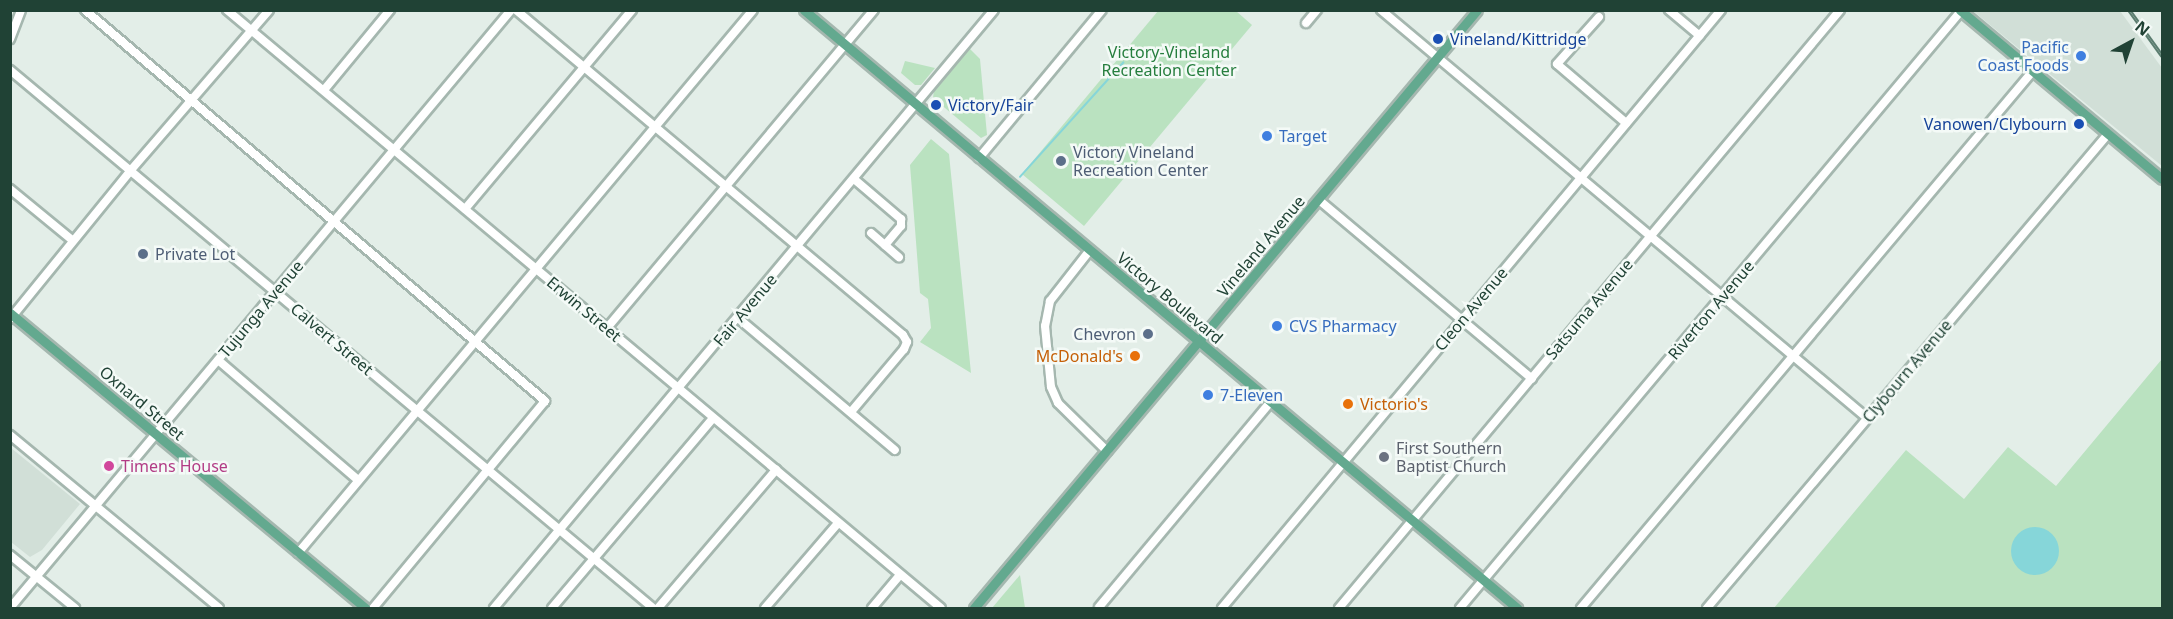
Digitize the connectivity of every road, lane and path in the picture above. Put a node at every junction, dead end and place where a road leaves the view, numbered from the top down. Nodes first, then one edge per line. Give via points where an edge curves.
1 (21, 10) edge
2 (85, 10) edge
3 (227, 10) edge
4 (269, 10) edge
5 (390, 10) edge
6 (511, 10) edge
7 (516, 10) edge
8 (632, 10) edge
9 (753, 10) edge
10 (804, 10) edge
11 (874, 10) edge
12 (994, 10) edge
13 (1102, 10) edge
14 (1317, 10) edge
15 (1381, 10) edge
16 (1477, 10) edge
17 (1669, 10) edge
18 (1721, 10) edge
19 (1840, 10) edge
20 (1961, 11) edge
21 (1599, 17) dead end
22 (1306, 23) dead end
23 (251, 30) junction
24 (1700, 36) junction
25 (10, 39) edge
26 (844, 45) junction
27 (1437, 57) junction
28 (584, 67) junction
29 (10, 70) edge
30 (2032, 72) junction
31 (324, 90) junction
32 (191, 100) junction
33 (915, 105) junction
34 (1626, 123) junction
35 (655, 128) junction
36 (2108, 134) junction
37 (394, 150) junction
38 (980, 158) junction
39 (131, 170) junction
40 (1581, 177) junction
41 (854, 179) junction
42 (2163, 179) edge
43 (726, 187) junction
44 (10, 189) edge
45 (1319, 200) junction
46 (465, 209) junction
47 (335, 221) junction
48 (871, 234) dead end
49 (1650, 236) junction
50 (72, 240) junction
51 (885, 245) junction
52 (798, 246) junction
53 (1090, 250) junction
54 (899, 257) dead end
55 (537, 269) junction
56 (275, 292) junction
57 (1723, 296) junction
58 (11, 315) edge
59 (738, 318) junction
60 (1462, 320) junction
61 (607, 328) junction
62 (477, 340) junction
63 (1200, 342) junction
64 (1793, 355) junction
65 (218, 360) junction
66 (1532, 379) junction
67 (679, 389) junction
68 (1271, 401) junction
69 (417, 409) junction
70 (851, 412) junction
71 (713, 418) junction
72 (1868, 418) junction
73 (156, 433) junction
74 (10, 435) edge
75 (896, 450) dead end
76 (1107, 451) junction
77 (1343, 461) junction
78 (487, 470) junction
79 (776, 470) junction
80 (357, 479) junction
81 (96, 506) junction
82 (1413, 520) junction
83 (838, 522) junction
84 (559, 531) junction
85 (298, 553) junction
86 (10, 555) edge
87 (594, 559) junction
88 (900, 575) junction
89 (37, 577) junction
90 (1484, 580) junction
91 (1099, 607) dead end
92 (1225, 607) edge
93 (10, 608) edge
94 (75, 609) edge
95 (219, 609) edge
96 (365, 609) edge
97 (373, 609) edge
98 (494, 609) edge
99 (552, 609) edge
100 (652, 609) edge
101 (658, 609) edge
102 (765, 609) edge
103 (872, 609) edge
104 (940, 609) edge
105 (974, 609) edge
106 (1339, 609) edge
107 (1460, 609) edge
108 (1517, 609) edge
109 (1581, 609) edge
110 (1707, 609) edge

1 - 25 street
2 - 32 street
3 - 23 street, Erwin Street
4 - 23 street
5 - 31 street
6 - 37 street, Tujunga Avenue
7 - 28 street
8 - 28 street
9 - 35 street
10 - 26 main road, Victory Boulevard
11 - 26 street
12 - 33 street, Fair Avenue
13 - 38 street
14 - 22 street
15 - 27 street
16 - 27 main road, Vineland Avenue
17 - 24 street
18 - 24 street, Cleon Avenue
19 - 49 street, Satsuma Avenue
20 - 30 main road
20 - 57 street, Riverton Avenue
21 - 34 street via 1557,64
23 - 31 street, Erwin Street
23 - 32 street
24 - 34 street, Cleon Avenue
26 - 33 main road, Victory Boulevard
26 - 43 street
27 - 40 street
27 - 45 main road, Vineland Avenue
28 - 35 street
28 - 46 street
29 - 39 street, Calvert Street
30 - 36 main road
30 - 64 street
31 - 37 street, Erwin Street
32 - 39 street
32 - 47 street
33 - 38 main road, Victory Boulevard
33 - 41 street, Fair Avenue
34 - 40 street, Cleon Avenue
35 - 43 street
35 - 55 street
36 - 42 main road
36 - 72 street, Clybourn Avenue
37 - 46 street, Erwin Street
37 - 47 street, Tujunga Avenue
38 - 53 main road, Victory Boulevard
39 - 50 street
39 - 56 street, Calvert Street
40 - 49 street
40 - 60 street, Cleon Avenue
41 - 51 street via 901,219 901,226
41 - 52 street, Fair Avenue
43 - 52 street
43 - 61 street
44 - 50 street
45 - 60 street
45 - 63 main road, Vineland Avenue
46 - 55 street, Erwin Street
47 - 56 street, Tujunga Avenue
47 - 62 street
48 - 51 street
49 - 57 street
49 - 66 street, Satsuma Avenue
50 - 58 street
51 - 54 street
52 - 59 street, Fair Avenue
52 - 70 street via 907,342
53 - 63 main road, Victory Boulevard
53 - 76 street via 1050,300 1045,326 1051,387 1058,403
55 - 61 street, Erwin Street
55 - 62 street
56 - 65 street, Tujunga Avenue
56 - 69 street, Calvert Street
57 - 64 street
57 - 90 street, Riverton Avenue
58 - 73 main road, Oxnard Street
59 - 67 street, Fair Avenue
59 - 70 street
60 - 66 street
60 - 77 street, Cleon Avenue
61 - 67 street, Erwin Street
62 - 69 street
62 - 78 street via 545,401
63 - 68 main road, Victory Boulevard
63 - 76 main road, Vineland Avenue
64 - 72 street
64 - 109 street
65 - 73 street, Tujunga Avenue
65 - 80 street
66 - 82 street, Satsuma Avenue
67 - 71 street, Erwin Street
67 - 84 street, Fair Avenue
68 - 77 main road, Victory Boulevard
68 - 91 street
69 - 78 street, Calvert Street
69 - 80 street
70 - 75 street
71 - 79 street, Erwin Street
71 - 87 street
72 - 110 street, Clybourn Avenue
73 - 81 street, Tujunga Avenue
73 - 85 main road, Oxnard Street
74 - 81 street
76 - 105 main road, Vineland Avenue
77 - 82 main road, Victory Boulevard
77 - 92 street, Cleon Avenue
78 - 84 street, Calvert Street
78 - 97 street
79 - 83 street, Erwin Street
79 - 101 street
80 - 85 street
81 - 89 street, Tujunga Avenue
81 - 95 street
82 - 90 main road, Victory Boulevard
82 - 106 street, Satsuma Avenue
83 - 88 street, Erwin Street
83 - 102 street
84 - 87 street, Calvert Street
84 - 98 street, Fair Avenue
85 - 96 main road, Oxnard Street
86 - 89 street
87 - 99 street
87 - 100 street, Calvert Street
88 - 103 street
88 - 104 street, Erwin Street
89 - 93 street, Tujunga Avenue
89 - 94 street
90 - 107 street, Riverton Avenue
90 - 108 main road, Victory Boulevard

